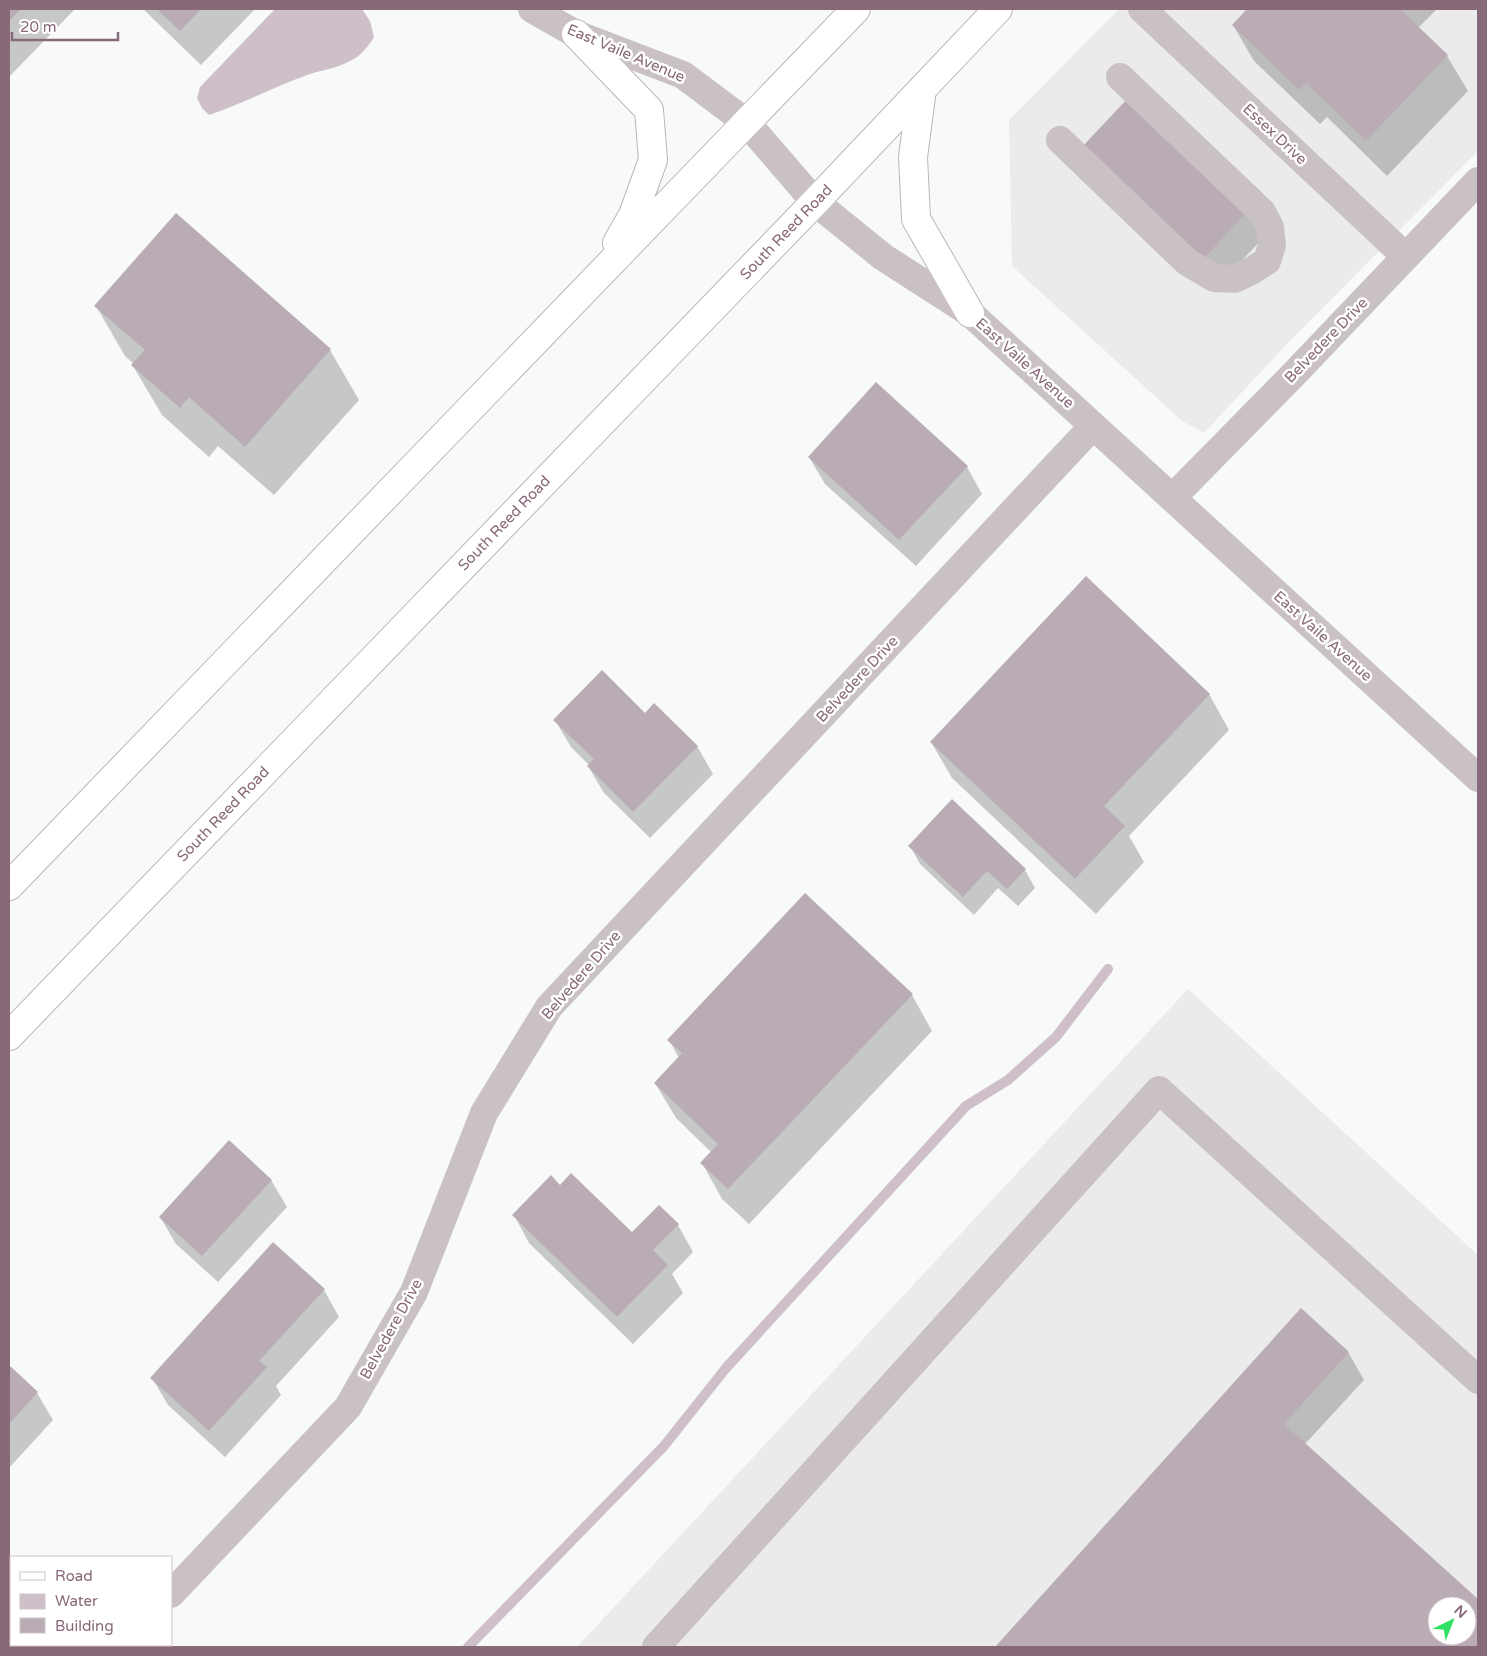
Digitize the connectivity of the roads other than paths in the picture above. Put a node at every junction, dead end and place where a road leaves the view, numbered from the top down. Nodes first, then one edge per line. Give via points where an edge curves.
1 (532, 9) edge
2 (856, 9) edge
3 (998, 9) edge
4 (1145, 10) edge
5 (576, 34) junction
6 (1120, 77) dead end
7 (922, 89) junction
8 (747, 123) junction
9 (1060, 140) dead end
10 (1478, 180) edge
11 (815, 202) junction
12 (1405, 256) junction
13 (599, 275) junction
14 (970, 313) junction
15 (1093, 426) junction
16 (1172, 498) junction
17 (1477, 773) edge
18 (9, 886) edge
19 (9, 1036) edge
20 (1478, 1380) edge
21 (172, 1593) edge
22 (656, 1647) edge

1 - 5 street, East Vaile Avenue
2 - 8 main road
3 - 7 main road, South Reed Road
4 - 12 street, Essex Drive
5 - 8 street, East Vaile Avenue via 683,75
5 - 13 main road via 649,110 653,160 633,215
6 - 9 street via 1262,212 1270,227 1272,245 1267,261 1235,279 1214,278 1188,262
7 - 11 main road, South Reed Road
7 - 14 main road via 913,158 916,218
8 - 11 street, East Vaile Avenue
8 - 13 main road
10 - 12 street, Belvedere Drive
11 - 14 street, East Vaile Avenue via 883,257
11 - 19 main road, South Reed Road
12 - 16 street, Belvedere Drive
13 - 18 main road
14 - 15 street, East Vaile Avenue
15 - 16 street, East Vaile Avenue
15 - 21 street, Belvedere Drive via 549,1007 484,1113 414,1292 348,1407
16 - 17 street, East Vaile Avenue
20 - 22 street via 1159,1090

